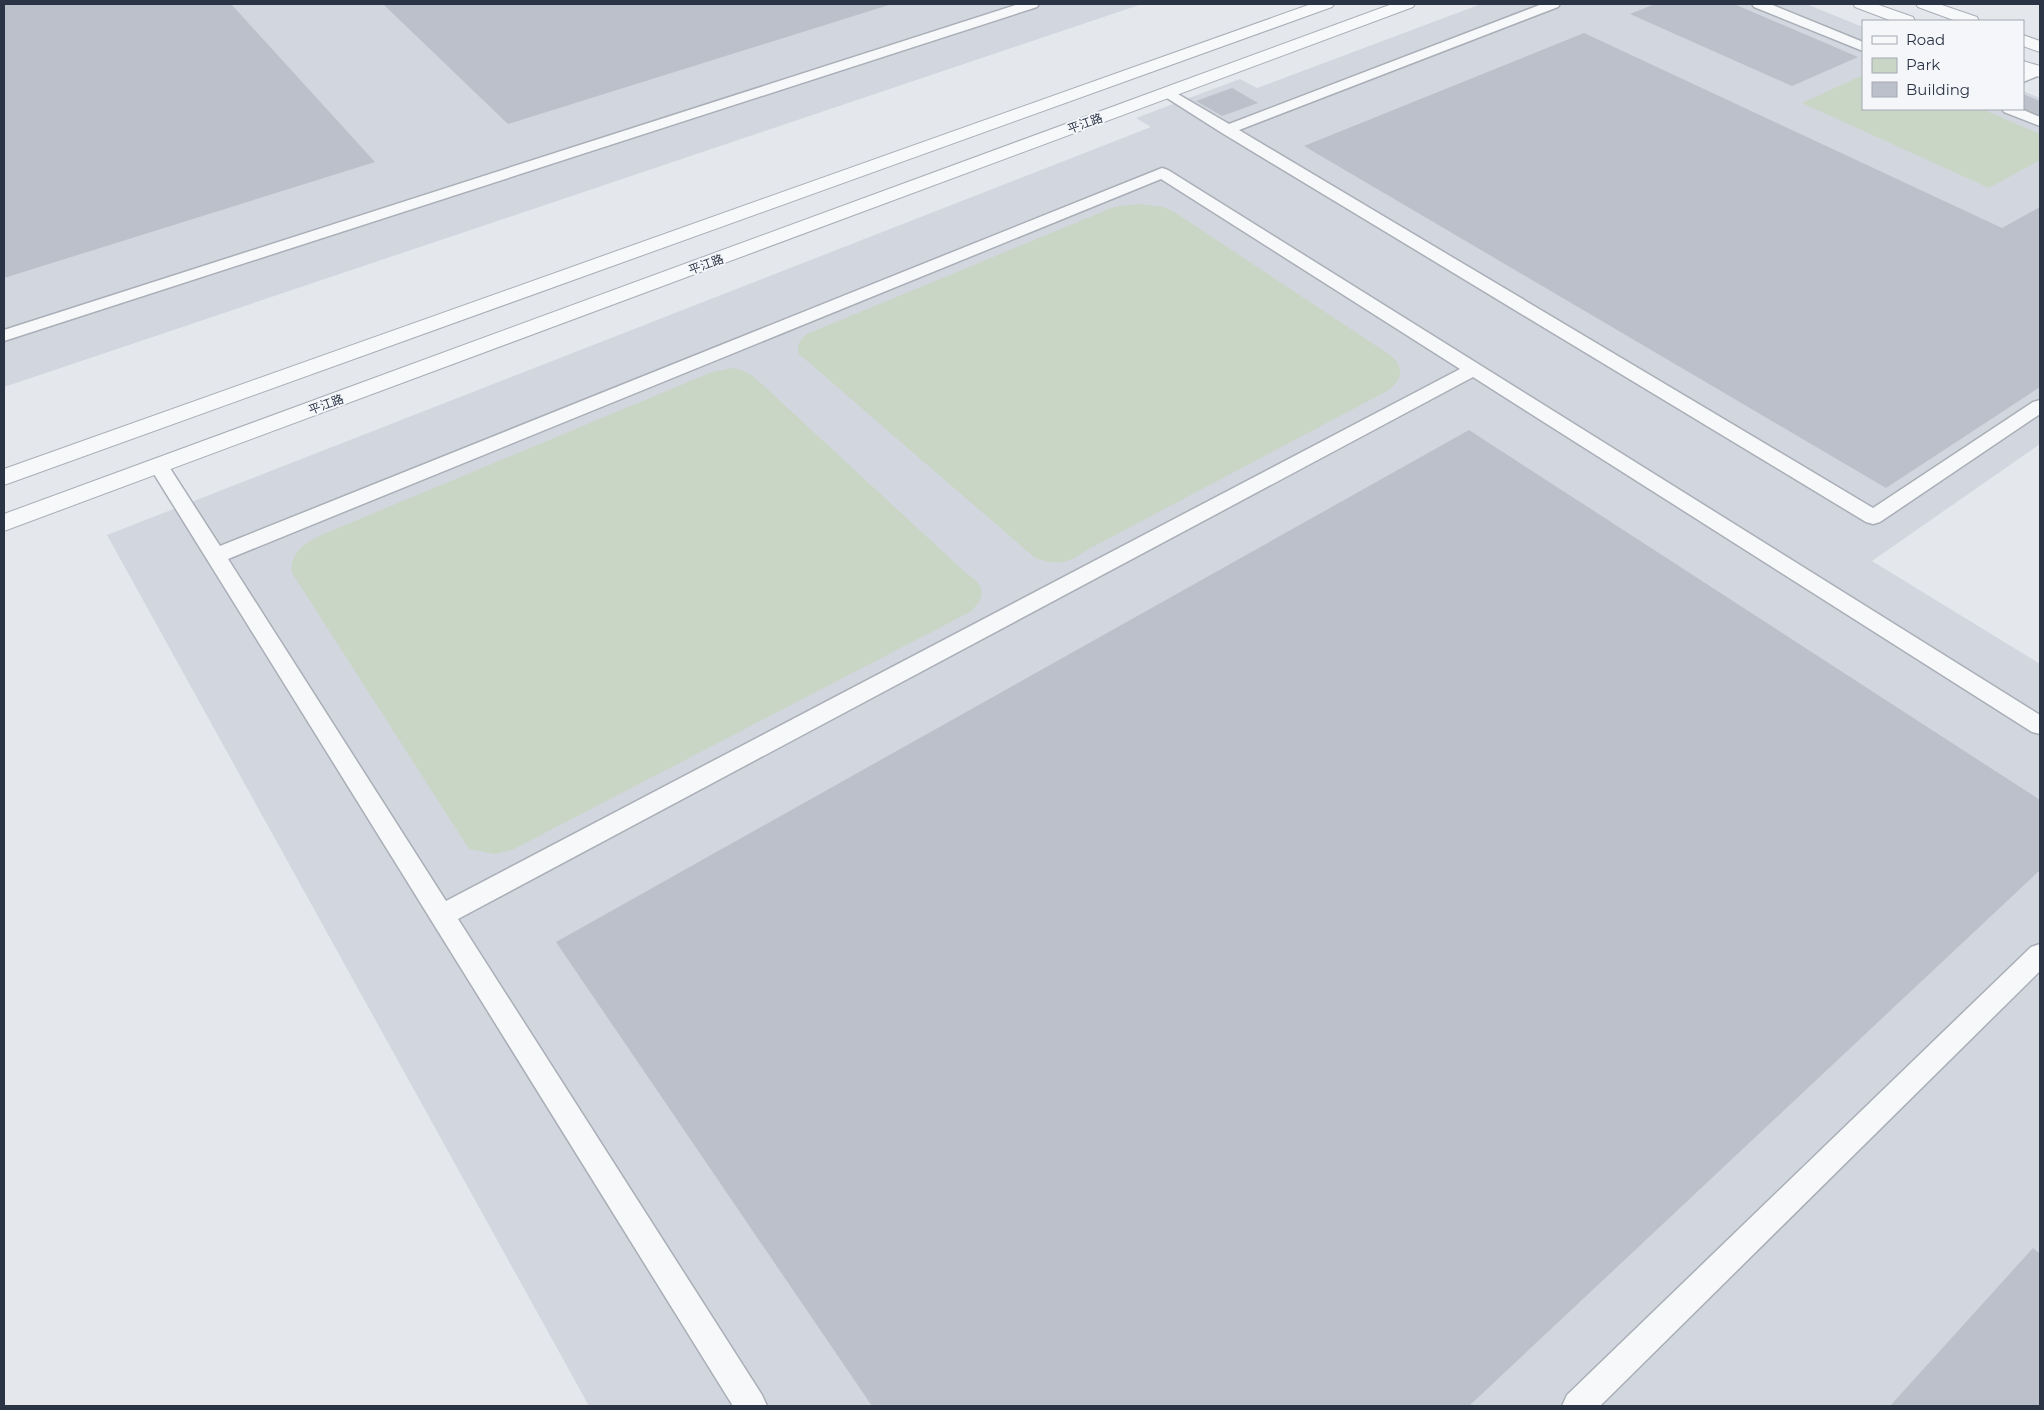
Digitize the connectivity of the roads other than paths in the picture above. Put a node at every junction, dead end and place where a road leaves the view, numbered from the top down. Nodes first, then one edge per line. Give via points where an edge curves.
1 (1032, 4) edge
2 (1326, 4) edge
3 (1407, 4) edge
4 (1553, 4) edge
5 (1759, 4) edge
6 (1861, 4) edge
7 (1924, 4) edge
8 (1903, 20) edge
9 (1968, 20) edge
10 (2024, 40) edge
11 (1862, 47) edge
12 (2040, 47) edge
13 (1166, 93) junction
14 (2011, 110) edge
15 (2040, 122) edge
16 (1228, 130) junction
17 (4, 336) edge
18 (1474, 369) junction
19 (2040, 406) edge
20 (159, 466) junction
21 (4, 477) edge
22 (4, 524) edge
23 (215, 556) junction
24 (2040, 726) edge
25 (442, 915) junction
26 (2040, 955) edge
27 (751, 1406) edge
28 (1578, 1406) edge

1 - 17 lane
2 - 21 street
3 - 13 street, 平江路
4 - 16 lane
5 - 11 lane
6 - 8 street
7 - 9 street
10 - 12 street
13 - 16 lane
13 - 20 street, 平江路
14 - 15 lane
16 - 19 lane via 1873,517
18 - 23 lane via 1162,172
18 - 24 lane
18 - 25 lane
20 - 22 street, 平江路
20 - 23 lane
23 - 25 lane
25 - 27 lane
26 - 28 lane

